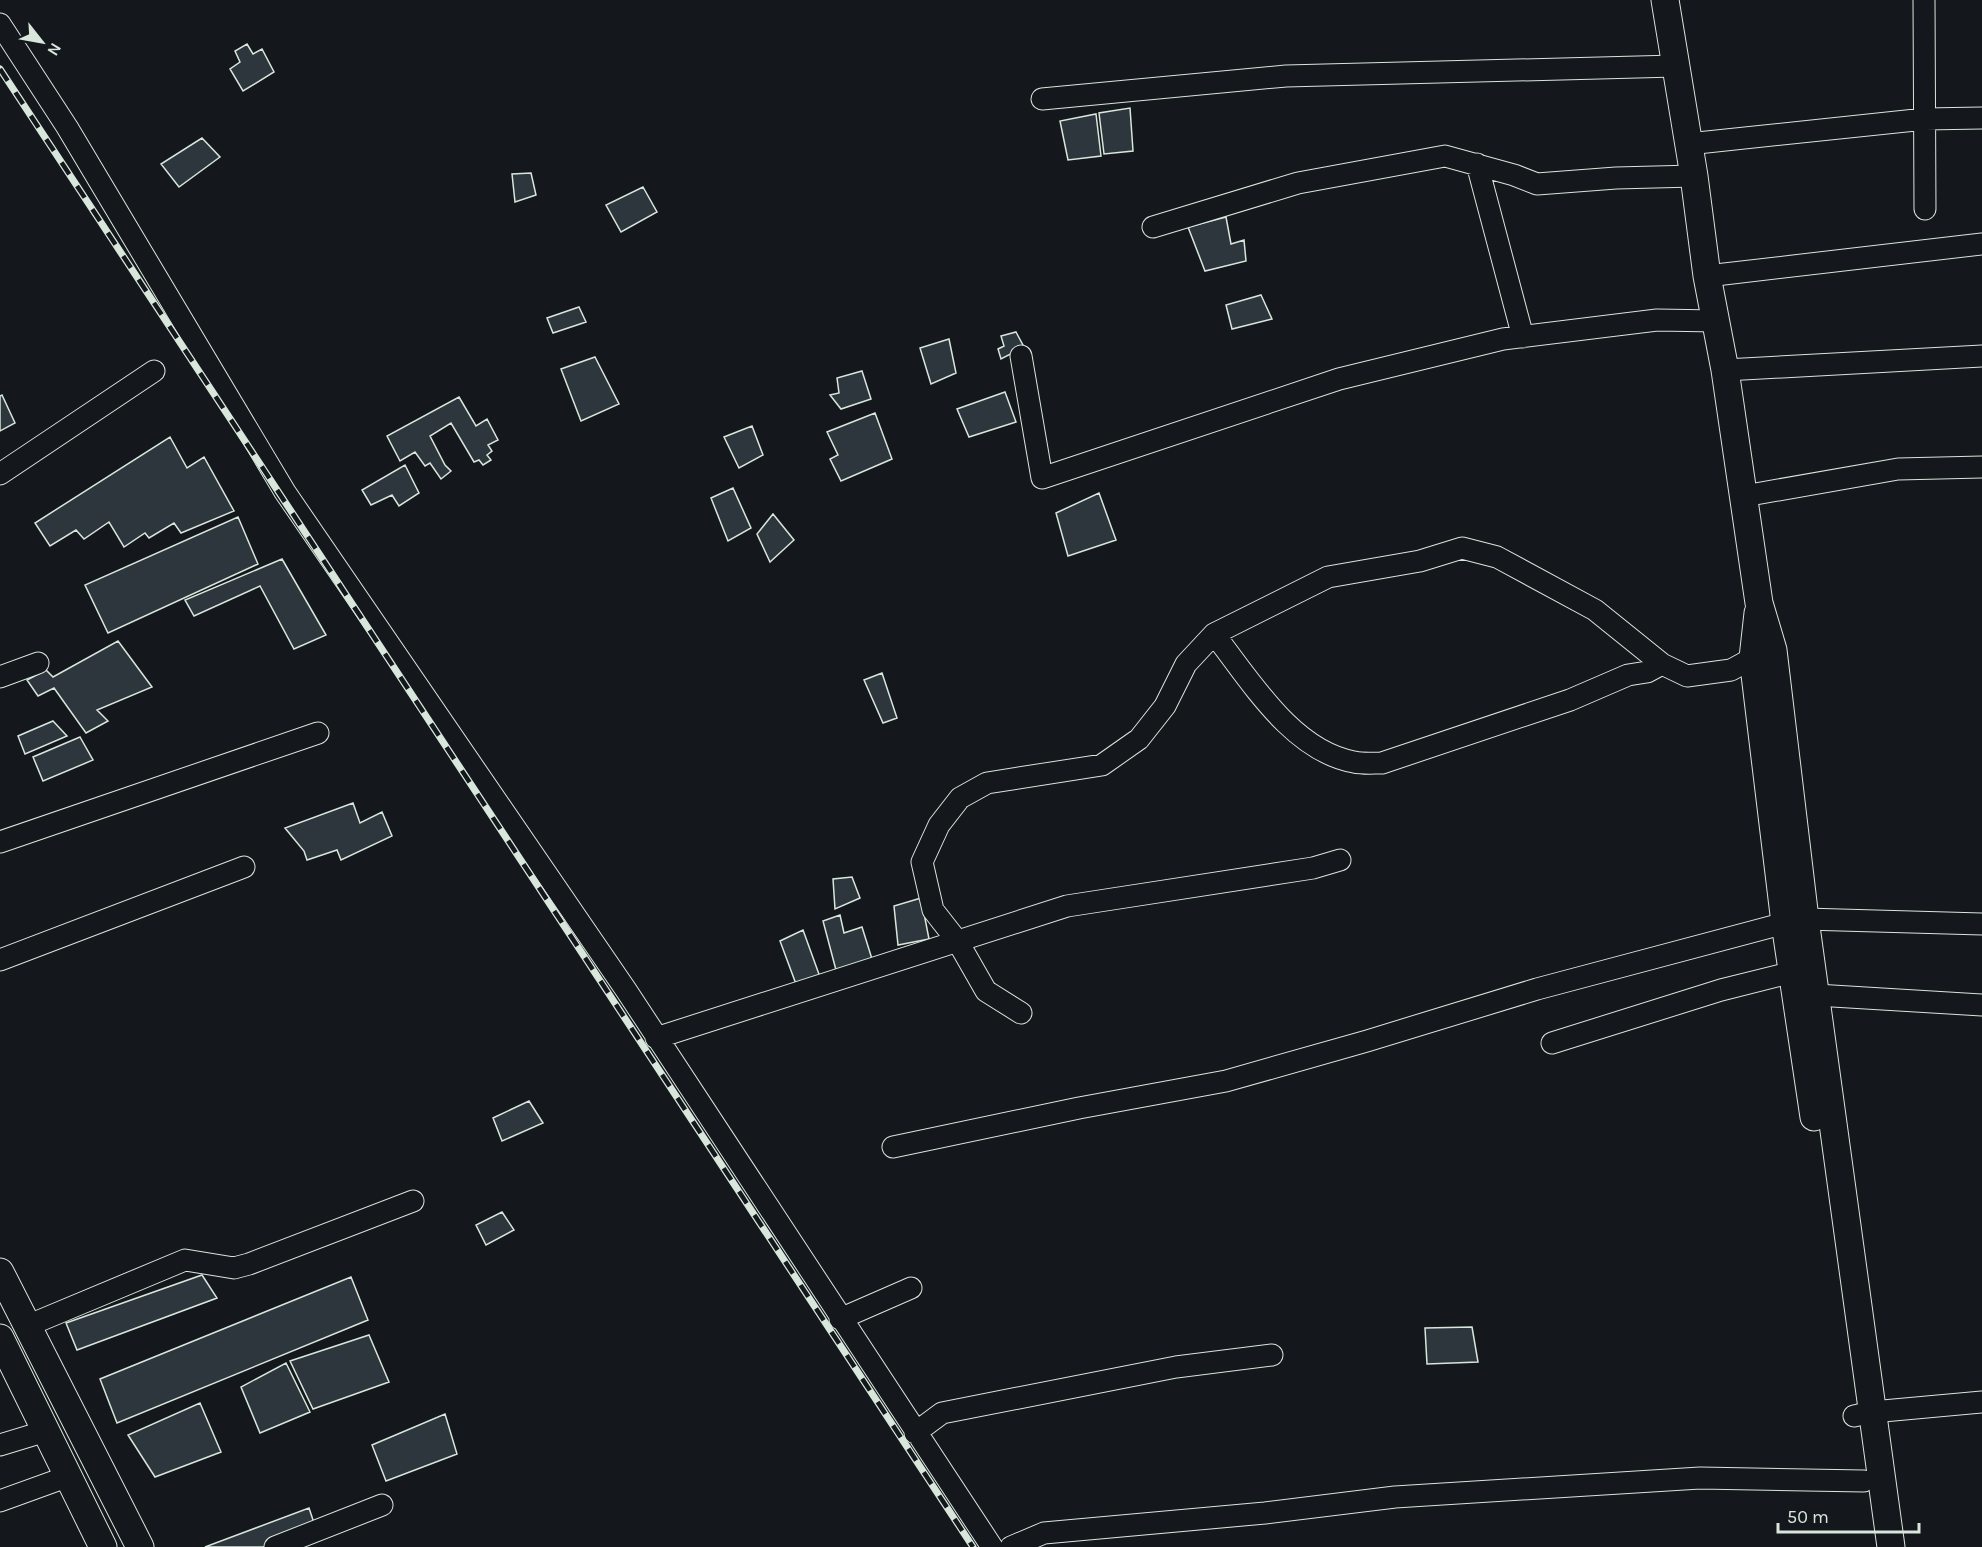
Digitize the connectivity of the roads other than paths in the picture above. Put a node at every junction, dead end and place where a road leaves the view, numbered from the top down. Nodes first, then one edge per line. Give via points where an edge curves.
1 (1665, 0) edge
2 (1924, 0) edge
3 (0, 24) edge
4 (1675, 66) junction
5 (1042, 99) dead end
6 (1982, 118) edge
7 (1925, 119) junction
8 (1688, 144) junction
9 (1477, 164) junction
10 (1694, 176) junction
11 (1925, 209) dead end
12 (1153, 227) dead end
13 (1982, 244) edge
14 (1707, 276) junction
15 (1717, 321) junction
16 (1523, 337) junction
17 (1021, 356) dead end
18 (1982, 356) edge
19 (154, 370) dead end
20 (1725, 370) junction
21 (1982, 467) edge
22 (0, 474) edge
23 (1744, 496) junction
24 (1759, 603) junction
25 (1214, 634) junction
26 (1753, 658) junction
27 (38, 663) dead end
28 (1662, 664) junction
29 (0, 677) edge
30 (318, 733) dead end
31 (0, 842) edge
32 (1340, 860) dead end
33 (244, 867) dead end
34 (1795, 921) junction
35 (1982, 924) edge
36 (958, 942) junction
37 (0, 960) edge
38 (1793, 972) junction
39 (1816, 995) junction
40 (1982, 1005) edge
41 (1021, 1013) dead end
42 (656, 1038) junction
43 (1552, 1043) dead end
44 (893, 1147) dead end
45 (413, 1201) dead end
46 (0, 1272) edge
47 (911, 1288) dead end
48 (840, 1319) junction
49 (27, 1326) junction
50 (0, 1338) edge
51 (1272, 1355) dead end
52 (1982, 1402) edge
53 (1863, 1414) junction
54 (46, 1431) junction
55 (915, 1432) junction
56 (0, 1445) edge
57 (69, 1476) junction
58 (1863, 1481) junction
59 (0, 1501) edge
60 (382, 1504) dead end
61 (98, 1545) edge
62 (140, 1547) edge
63 (274, 1547) edge
64 (992, 1547) edge
65 (1011, 1547) edge
66 (1872, 1547) edge
67 (1891, 1547) edge

1 - 4 main road
2 - 7 street
3 - 42 street via 67,127 285,492
4 - 5 street via 1286,76
4 - 8 main road
6 - 7 street
7 - 8 street
7 - 11 street
8 - 10 main road
9 - 10 street via 1537,184
9 - 12 street via 1444,156 1298,183
9 - 16 street
10 - 14 main road
13 - 14 street
14 - 15 main road
15 - 16 street via 1657,320
15 - 20 main road
16 - 17 street via 1339,379 1042,478
18 - 20 street
19 - 22 street
20 - 23 main road
21 - 23 street via 1898,469
23 - 24 main road
24 - 26 main road
24 - 34 main road via 1773,650
25 - 28 street via 1328,577 1420,561 1462,548 1497,557 1596,610
25 - 28 street via 1279,718 1324,753 1354,762 1382,763 1570,700
25 - 36 street via 1186,664 1165,706 1139,739 1102,765 987,783 960,798 939,825 922,862 933,910
26 - 28 street via 1731,670 1687,676
26 - 34 main road
27 - 29 street
30 - 31 street
32 - 36 street via 1313,868 1067,906
33 - 37 street
34 - 35 street
34 - 38 main road
34 - 39 main road
34 - 44 street via 1537,989 1226,1081
36 - 41 street via 986,991
36 - 42 street
38 - 43 street via 1720,990
38 - 53 main road
39 - 40 street
39 - 53 main road
42 - 48 street
45 - 49 street via 234,1268 185,1260
46 - 49 main road
47 - 48 street
48 - 55 street
49 - 62 main road
50 - 54 main road
51 - 55 street via 1176,1367 942,1413
52 - 53 street
53 - 58 main road
53 - 67 main road
54 - 56 street
54 - 57 main road
55 - 64 street
57 - 59 street
57 - 61 main road
58 - 65 street via 1700,1478 1395,1497 1044,1533
58 - 66 main road
60 - 63 street

